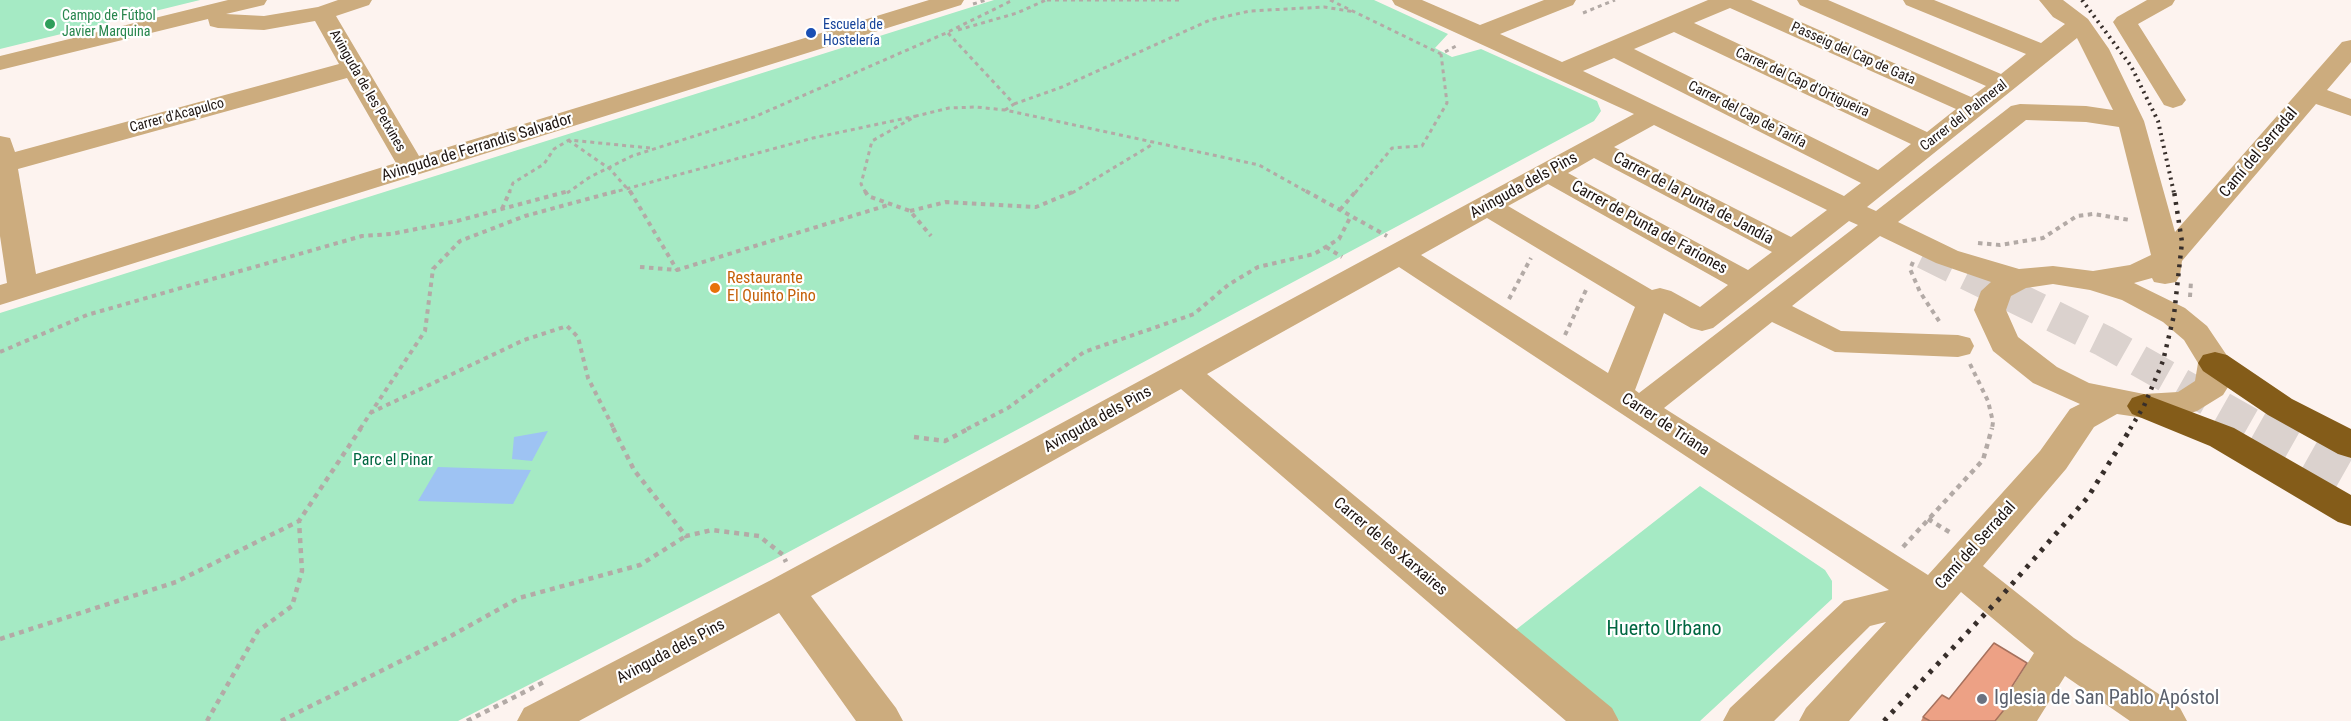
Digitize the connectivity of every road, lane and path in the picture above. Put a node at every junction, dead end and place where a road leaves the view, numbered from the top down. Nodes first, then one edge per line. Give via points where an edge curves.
1 (227, 0) edge
2 (256, 0) edge
3 (361, 0) edge
4 (953, 0) edge
5 (1014, 0) edge
6 (1047, 0) edge
7 (1180, 0) edge
8 (1330, 0) edge
9 (1564, 0) edge
10 (1728, 0) edge
11 (1732, 0) edge
12 (1808, 0) edge
13 (1914, 0) edge
14 (2025, 0) edge
15 (2164, 0) edge
16 (1408, 1) edge
17 (896, 8) edge
18 (202, 10) junction
19 (1355, 12) junction
20 (2064, 12) edge
21 (322, 13) junction
22 (2125, 13) edge
23 (1675, 23) junction
24 (946, 33) junction
25 (1479, 34) junction
26 (1615, 48) junction
27 (2349, 51) edge
28 (2044, 53) junction
29 (1441, 54) junction
30 (0, 55) edge
31 (0, 63) edge
32 (354, 68) junction
33 (1562, 71) junction
34 (2004, 84) junction
35 (2312, 91) junction
36 (2173, 100) dead end
37 (2351, 101) edge
38 (1014, 104) junction
39 (1974, 108) junction
40 (2351, 108) edge
41 (1005, 110) junction
42 (1654, 114) junction
43 (916, 116) junction
44 (2131, 121) junction
45 (1952, 125) junction
46 (562, 132) junction
47 (1985, 139) junction
48 (1154, 143) junction
49 (1929, 143) junction
50 (1594, 147) junction
51 (654, 149) junction
52 (1, 158) edge
53 (1905, 162) junction
54 (412, 168) junction
55 (610, 169) junction
56 (1548, 172) junction
57 (1938, 176) junction
58 (1880, 182) junction
59 (628, 188) junction
60 (888, 205) junction
61 (1487, 206) junction
62 (502, 210) junction
63 (1340, 210) junction
64 (1845, 210) junction
65 (910, 211) junction
66 (1351, 216) junction
67 (1876, 225) junction
68 (2156, 225) junction
69 (931, 236) dead end
70 (1542, 239) junction
71 (1326, 247) junction
72 (1926, 250) junction
73 (1405, 251) junction
74 (2174, 251) junction
75 (1342, 257) dead end
76 (640, 267) dead end
77 (1771, 267) junction
78 (677, 270) junction
79 (1595, 270) junction
80 (2019, 279) junction
81 (2093, 280) junction
82 (1801, 283) junction
83 (12, 292) edge
84 (1652, 304) junction
85 (1770, 308) junction
86 (1990, 310) junction
87 (2170, 312) junction
88 (1499, 318) junction
89 (2196, 333) junction
90 (1958, 346) junction
91 (0, 352) edge
92 (1556, 355) junction
93 (2215, 363) junction
94 (1184, 372) junction
95 (2045, 375) junction
96 (1629, 402) junction
97 (2128, 404) junction
98 (370, 414) junction
99 (914, 437) dead end
100 (2066, 440) junction
101 (2351, 445) edge
102 (2351, 512) edge
103 (299, 521) junction
104 (686, 536) junction
105 (1880, 564) junction
106 (1944, 582) junction
107 (785, 591) junction
108 (0, 639) edge
109 (2059, 650) junction
110 (207, 721) edge
111 (281, 721) edge
112 (539, 721) edge
113 (881, 721) edge
114 (1597, 721) edge
115 (1745, 721) edge
116 (1821, 721) edge
117 (2013, 721) edge
118 (2165, 721) edge

1 - 18 street
2 - 18 street
3 - 21 street
4 - 17 street, Avinguda de Ferrandis Salvador
5 - 24 path
6 - 7 path
6 - 24 path via 1017,13
8 - 19 path
9 - 25 street
10 - 23 street
11 - 39 street, Passeig del Cap de Gata
12 - 34 street, Passeig del Cap de Gata
13 - 28 street
14 - 20 street
15 - 22 street
16 - 25 street
17 - 46 street, Avinguda de Ferrandis Salvador
18 - 21 street via 214,21 264,23
18 - 30 street
18 - 31 street
19 - 29 path
19 - 38 path via 1324,7 1250,11 1210,20 1092,74
20 - 28 street, Carrer del Palmeral
20 - 44 street via 2097,49
21 - 32 street, Avinguda de les Petxines
22 - 36 street
23 - 26 street
23 - 49 street, Carrer del Cap d'Ortigueira
24 - 38 path
24 - 51 path via 754,117
25 - 29 path
25 - 33 street
26 - 33 street
26 - 58 street, Carrer del Cap de Tarifa
27 - 35 street, Camí del Serradal
28 - 34 street, Carrer del Palmeral
29 - 63 path via 1447,103 1422,146 1392,148
32 - 52 street, Carrer d'Acapulco
32 - 54 street, Avinguda de les Petxines
33 - 42 street
34 - 39 street, Carrer del Palmeral
35 - 37 street
35 - 40 street
35 - 74 street, Camí del Serradal
38 - 41 path
39 - 45 street, Carrer del Palmeral
41 - 43 path via 949,108
41 - 48 path
42 - 50 street, Avinguda dels Pins
42 - 64 street via 1790,182 1798,190
43 - 59 path via 813,138
43 - 60 path via 872,141 861,184 868,196
44 - 47 street, Carrer del Palmeral via 2086,114 2020,112
44 - 68 street
45 - 47 street
45 - 49 street, Carrer del Palmeral
46 - 51 path
46 - 54 street, Avinguda de Ferrandis Salvador
46 - 55 path
46 - 62 path via 543,164 513,183
47 - 57 street, Carrer del Palmeral
48 - 63 path via 1259,165
48 - 65 path via 1065,197 1036,207 946,202
49 - 53 street, Carrer del Palmeral
50 - 56 street, Avinguda dels Pins
50 - 77 street, Carrer de la Punta de Jandía
51 - 55 path
52 - 83 street
53 - 57 street
53 - 58 street, Carrer del Palmeral
54 - 83 street, Avinguda de Ferrandis Salvador
55 - 59 path
55 - 62 path via 565,194
56 - 61 street, Avinguda dels Pins
56 - 77 street, Carrer de Punta de Fariones
57 - 67 street, Carrer del Palmeral
58 - 64 street, Carrer del Palmeral
59 - 78 path
59 - 98 path via 525,216 460,241 433,268 425,331
60 - 65 path
60 - 78 path
61 - 70 street
61 - 73 street, Avinguda dels Pins
62 - 91 path via 391,234 362,236 87,315
63 - 66 path
64 - 67 street
64 - 77 street, Carrer del Palmeral
65 - 69 path
66 - 71 path via 1339,239
66 - 73 path
67 - 72 street
67 - 82 street, Carrer del Palmeral
68 - 72 path via 2118,217 2078,216 2056,232 2021,243 2000,245 1950,239 1938,241
68 - 74 street
70 - 79 street
70 - 88 path
71 - 75 path
71 - 99 path via 1314,254 1258,267 1228,285 1194,314 1084,352 1008,408 945,441
72 - 80 street
72 - 86 street via 1974,283
72 - 90 path via 1915,258 1910,269 1932,313
73 - 88 street, Carrer de Triana
73 - 94 street, Avinguda dels Pins
74 - 81 street, Camí del Serradal via 2138,273
74 - 87 street via 2165,284
74 - 89 path via 2192,258 2190,314
76 - 78 path
77 - 82 street
77 - 84 street, Carrer del Palmeral via 1702,321 1660,298
79 - 84 street
79 - 92 path
80 - 81 street via 2053,276
80 - 86 street via 1997,291
81 - 87 street via 2133,293
82 - 85 street, Carrer del Palmeral
84 - 96 street
85 - 90 street via 1836,341
85 - 96 street, Carrer del Palmeral
86 - 95 street via 2004,343
87 - 89 street
88 - 92 street, Carrer de Triana
89 - 93 street
90 - 105 path via 1988,401 1993,422 1990,441 1983,460 1900,550
92 - 96 street, Carrer de Triana
93 - 97 street via 2211,387 2186,403
93 - 101 highway via 2280,407
94 - 107 street, Avinguda dels Pins
94 - 114 street, Carrer de les Xarxaires
95 - 97 street via 2077,391
95 - 100 street via 2060,407
96 - 105 street, Carrer de Triana
97 - 100 street, Camí del Serradal via 2082,418
97 - 102 highway via 2222,437
98 - 103 path
98 - 104 path via 524,340 567,326 578,336 588,378 634,470
100 - 106 street, Camí del Serradal via 2053,460
103 - 108 path via 176,582
103 - 110 path via 302,571 292,606 258,631
104 - 107 path via 712,530 759,536 786,560
104 - 111 path via 640,565 519,598
105 - 106 street, Carrer de Triana
106 - 109 street, Carrer de Triana via 1999,599
106 - 115 street, Camí del Serradal via 1858,612
106 - 116 street, Camí del Serradal
107 - 112 street, Avinguda dels Pins
107 - 113 street
109 - 117 street
109 - 118 street, Carrer de Triana

